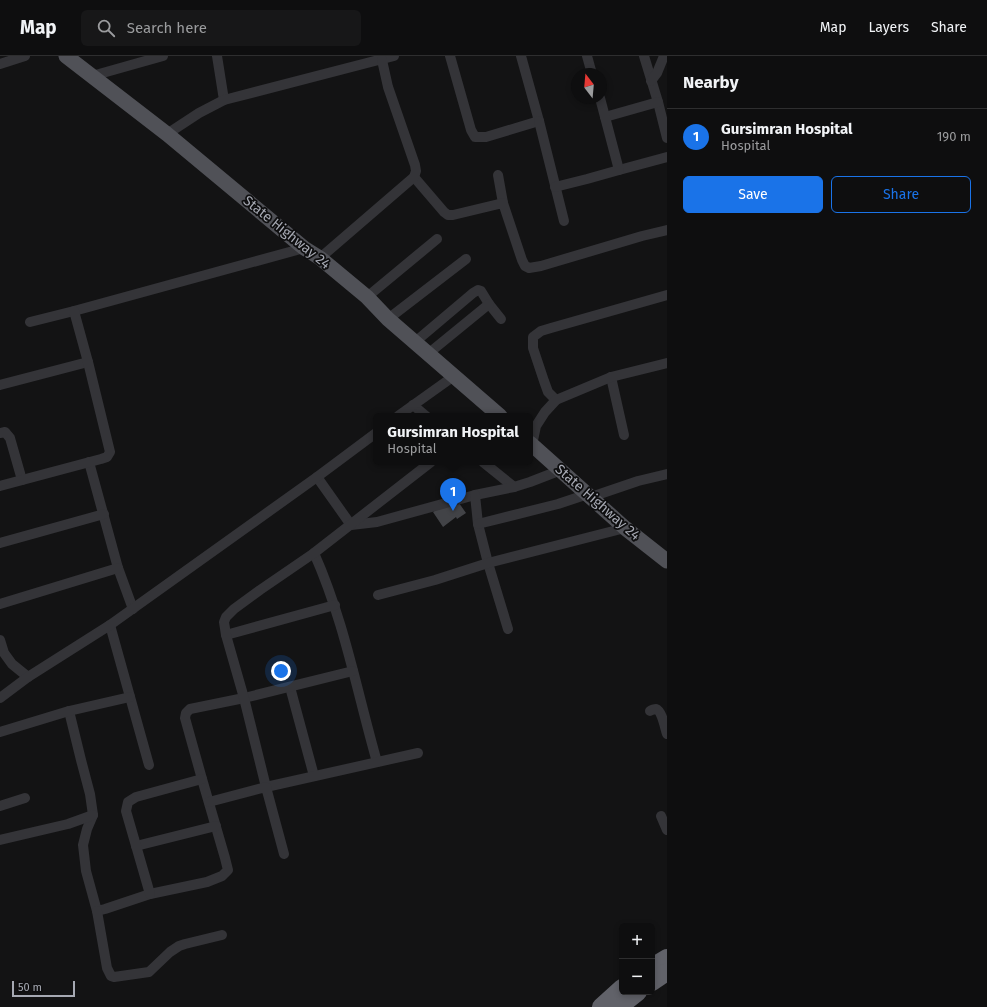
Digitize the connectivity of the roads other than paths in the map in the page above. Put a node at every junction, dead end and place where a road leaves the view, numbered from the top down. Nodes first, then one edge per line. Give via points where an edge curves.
1 (24, 56) edge
2 (66, 56) edge
3 (163, 56) edge
4 (217, 56) edge
5 (394, 56) edge
6 (450, 56) edge
7 (521, 56) edge
8 (644, 56) edge
9 (664, 56) edge
10 (590, 57) edge
11 (368, 59) edge
12 (382, 60) junction
13 (0, 64) edge
14 (591, 68) edge
15 (92, 76) junction
16 (651, 81) junction
17 (224, 100) junction
18 (658, 102) junction
19 (602, 104) edge
20 (605, 117) junction
21 (539, 121) junction
22 (167, 134) junction
23 (667, 138) edge
24 (667, 157) edge
25 (619, 170) junction
26 (498, 175) dead end
27 (414, 177) junction
28 (555, 187) junction
29 (503, 203) junction
30 (564, 221) dead end
31 (667, 230) edge
32 (437, 239) dead end
33 (304, 248) junction
34 (320, 258) junction
35 (466, 259) dead end
36 (667, 295) edge
37 (368, 297) junction
38 (489, 304) junction
39 (74, 311) junction
40 (388, 319) junction
41 (501, 319) dead end
42 (30, 322) dead end
43 (415, 342) junction
44 (429, 353) junction
45 (88, 362) junction
46 (667, 363) edge
47 (454, 376) junction
48 (611, 378) junction
49 (0, 385) edge
50 (556, 400) junction
51 (413, 405) junction
52 (402, 413) edge
53 (422, 413) edge
54 (493, 413) edge
55 (0, 432) edge
56 (373, 435) edge
57 (624, 435) dead end
58 (533, 437) edge
59 (533, 446) edge
60 (89, 462) junction
61 (427, 465) edge
62 (487, 465) edge
63 (561, 470) junction
64 (667, 474) edge
65 (317, 477) junction
66 (22, 480) junction
67 (0, 486) edge
68 (514, 487) junction
69 (475, 495) junction
70 (590, 496) junction
71 (104, 514) junction
72 (478, 524) junction
73 (351, 525) junction
74 (625, 528) junction
75 (0, 543) edge
76 (314, 554) junction
77 (667, 561) edge
78 (488, 563) junction
79 (118, 568) junction
80 (378, 595) dead end
81 (0, 604) edge
82 (335, 605) junction
83 (133, 609) junction
84 (110, 626) junction
85 (508, 630) dead end
86 (226, 635) junction
87 (0, 640) edge
88 (353, 671) junction
89 (28, 677) junction
90 (290, 687) junction
91 (130, 697) junction
92 (0, 698) edge
93 (244, 698) junction
94 (69, 711) junction
95 (650, 711) dead end
96 (0, 732) edge
97 (667, 734) edge
98 (418, 753) dead end
99 (377, 762) junction
100 (149, 765) dead end
101 (314, 776) junction
102 (202, 779) junction
103 (266, 787) junction
104 (25, 798) dead end
105 (209, 802) junction
106 (0, 806) edge
107 (93, 815) junction
108 (661, 816) dead end
109 (216, 826) junction
110 (667, 830) edge
111 (0, 840) edge
112 (136, 846) junction
113 (284, 854) dead end
114 (150, 894) junction
115 (97, 911) junction
116 (222, 935) dead end
117 (667, 958) edge
118 (655, 964) edge
119 (667, 972) edge
120 (655, 980) edge
121 (619, 991) edge
122 (634, 995) edge
123 (601, 1007) edge
124 (620, 1007) edge

1 - 13 street
2 - 15 main road, State Highway 24
3 - 15 street
4 - 17 street
5 - 12 street
6 - 21 street via 475,137 486,138
7 - 21 street
8 - 16 street
9 - 16 street
10 - 14 street
11 - 12 street
11 - 17 street
12 - 27 street via 388,88 415,165
15 - 22 main road, State Highway 24
16 - 18 street
17 - 22 street
18 - 20 street
18 - 23 street
19 - 20 street
20 - 25 street
21 - 28 street
22 - 33 main road, State Highway 24
24 - 25 street
25 - 28 street
26 - 29 street
27 - 29 street via 448,215
27 - 34 street
28 - 30 street
29 - 31 street via 522,260 529,268
32 - 37 street
33 - 34 main road, State Highway 24
33 - 39 street
34 - 37 main road, State Highway 24
35 - 40 street
36 - 50 street via 550,328 533,337 533,348 548,392
37 - 40 main road, State Highway 24
38 - 41 street
38 - 43 street via 478,290
38 - 44 street
39 - 42 street
39 - 45 street
40 - 43 main road, State Highway 24
43 - 44 main road, State Highway 24
44 - 47 main road, State Highway 24
45 - 49 street
45 - 60 street via 110,452 107,457
46 - 48 street
47 - 51 street
47 - 54 main road, State Highway 24
48 - 50 street
48 - 57 street
50 - 58 street via 536,426
51 - 52 street
51 - 53 street
55 - 66 street via 5,432 10,438
56 - 65 street
59 - 63 main road, State Highway 24
60 - 66 street
60 - 71 street
61 - 73 street
62 - 68 street
63 - 68 street
63 - 70 main road, State Highway 24
64 - 70 street
65 - 73 street
65 - 83 street
66 - 67 street
68 - 69 street
69 - 72 street
69 - 73 street via 377,522
70 - 72 street
70 - 74 main road, State Highway 24
71 - 75 street
71 - 79 street
72 - 78 street
73 - 76 street
74 - 77 main road, State Highway 24
74 - 78 street
76 - 82 street
76 - 86 street via 234,609 224,622
78 - 80 street
78 - 85 street
79 - 81 street
79 - 83 street
82 - 86 street
82 - 88 street
83 - 84 street
84 - 89 street
84 - 91 street
86 - 93 street
87 - 89 street via 4,653 12,664
88 - 90 street
88 - 99 street
89 - 92 street
90 - 93 street
90 - 101 street
91 - 94 street
91 - 100 street
93 - 102 street via 190,709 186,713
93 - 103 street
94 - 96 street
94 - 107 street
95 - 97 street via 659,710
98 - 99 street
99 - 101 street
101 - 103 street
102 - 105 street
102 - 112 street via 136,797 128,802 126,811
103 - 105 street
103 - 113 street
104 - 106 street
105 - 109 street
107 - 111 street via 68,824
107 - 115 street via 86,829 83,845 86,871
108 - 110 street
109 - 112 street
109 - 114 street via 228,870 222,876 207,882
112 - 114 street
114 - 115 street
115 - 116 street via 107,968 114,977 148,972 179,946
117 - 118 highway
119 - 120 highway
121 - 123 highway
122 - 124 highway

